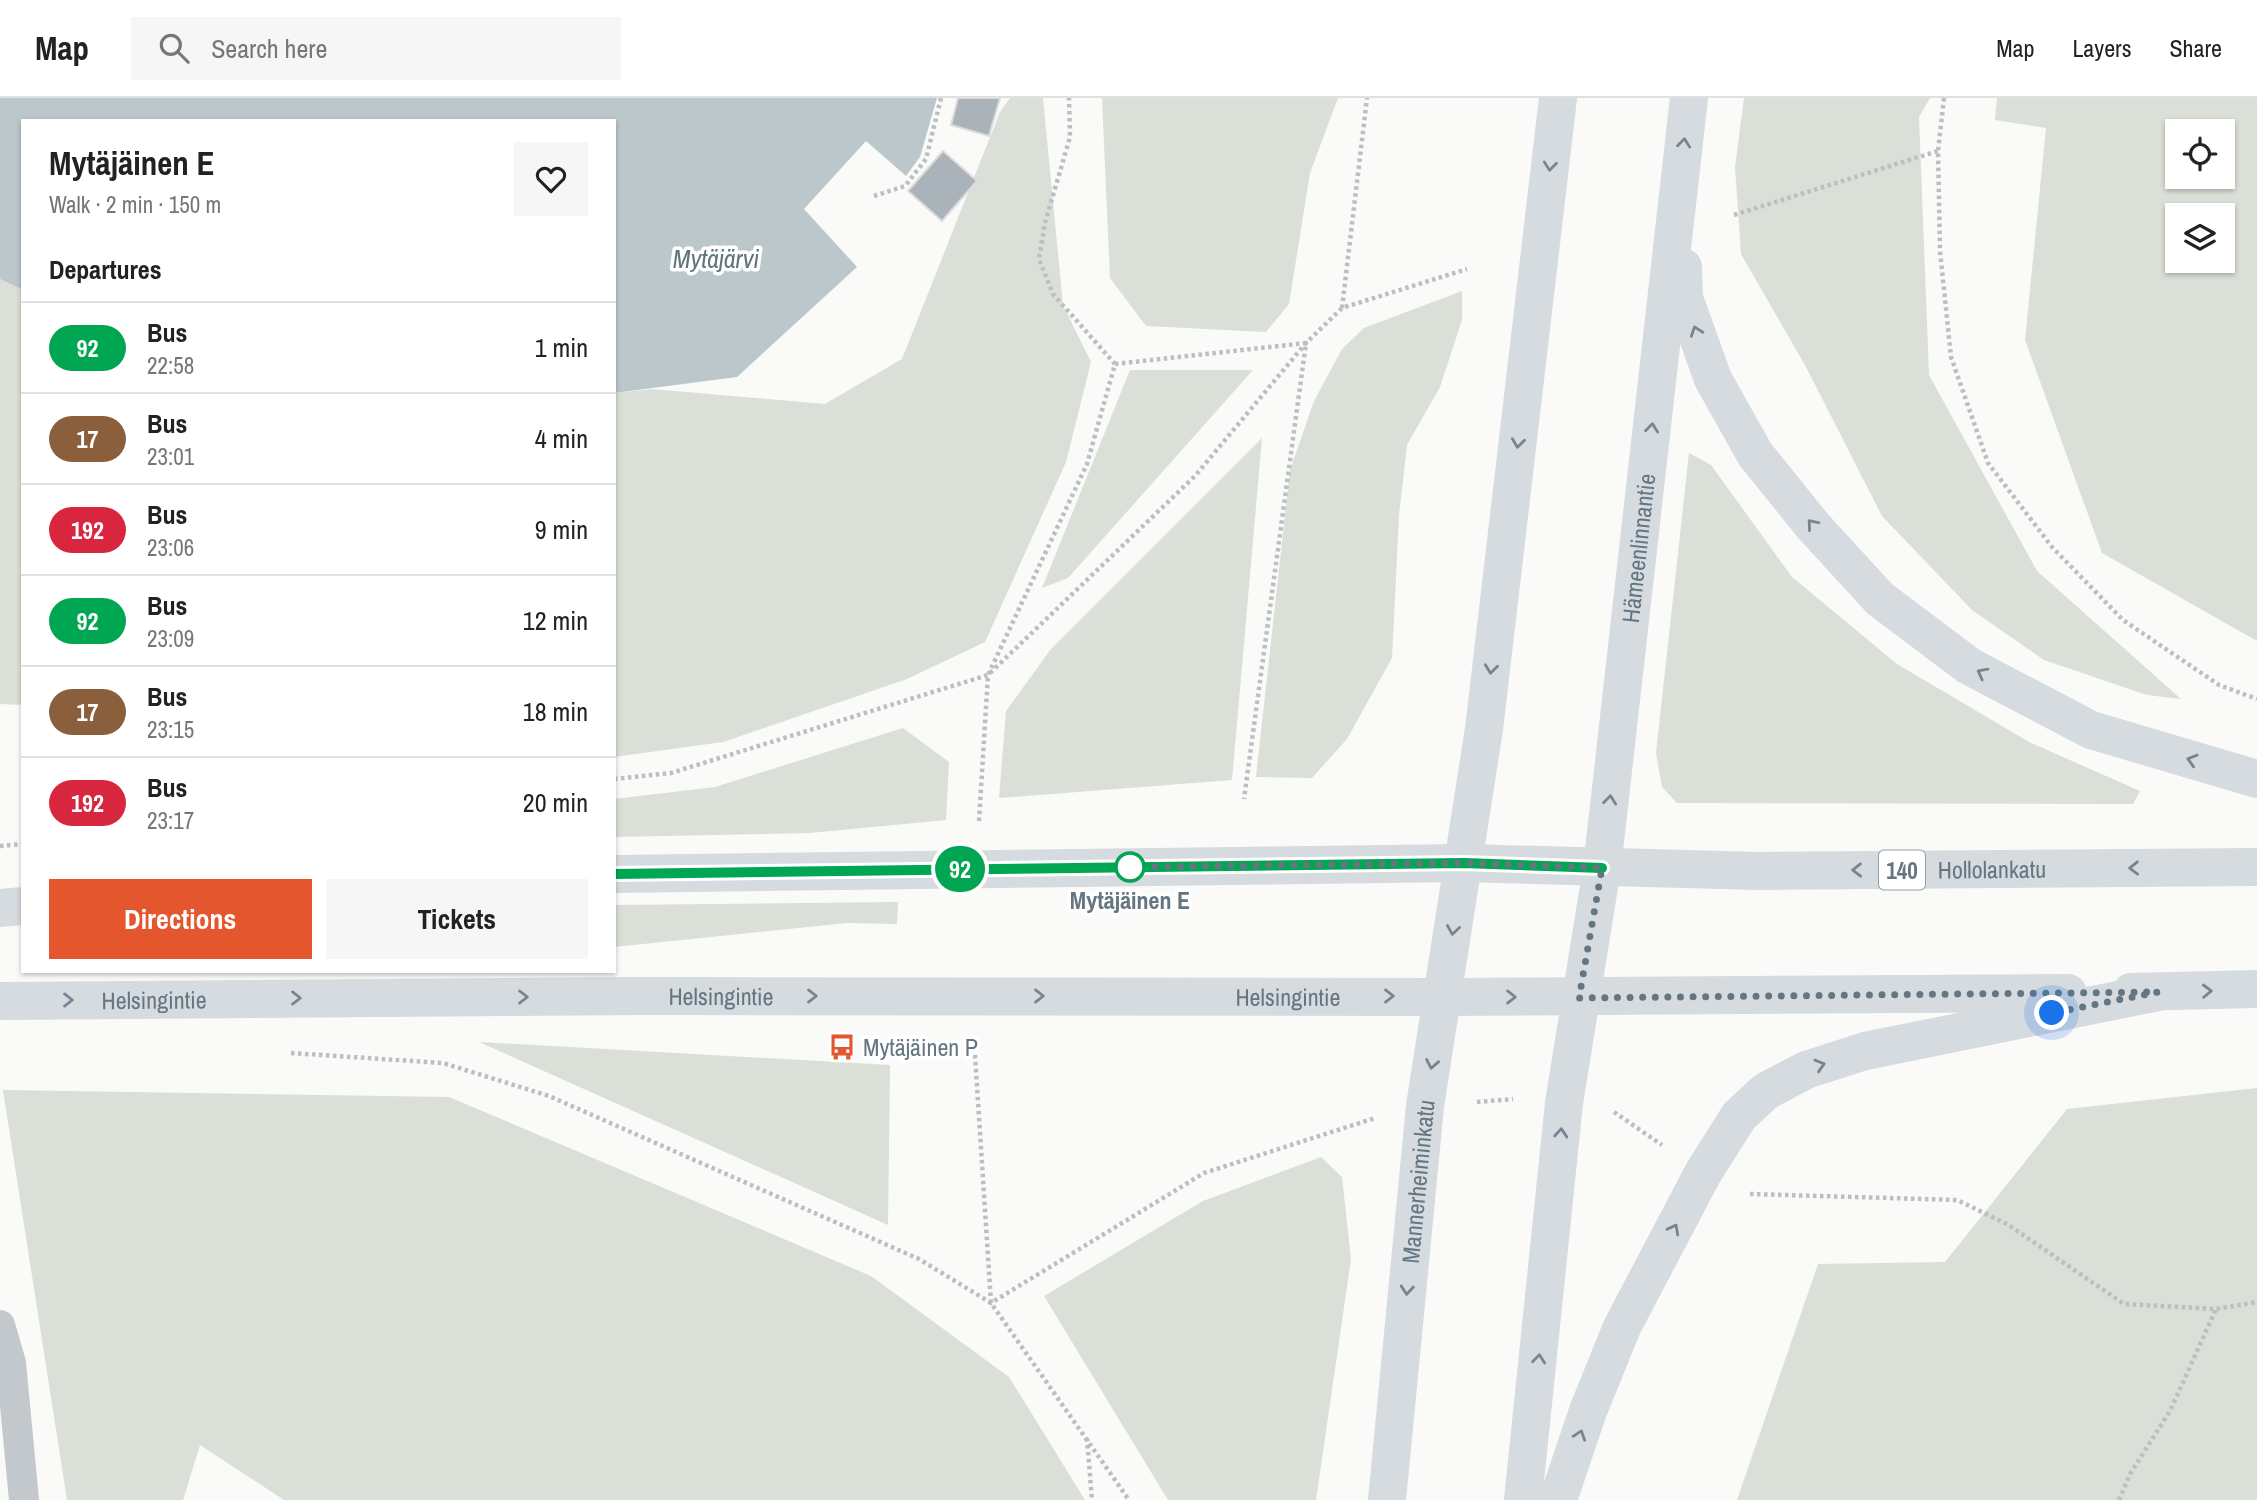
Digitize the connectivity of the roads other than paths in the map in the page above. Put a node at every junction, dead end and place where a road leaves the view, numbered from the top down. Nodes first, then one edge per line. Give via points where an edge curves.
1 (1558, 98) edge
2 (1689, 98) edge
3 (1679, 188) junction
4 (2257, 779) edge
5 (1464, 863) junction
6 (2257, 867) edge
7 (1602, 868) junction
8 (616, 874) edge
9 (21, 906) edge
10 (0, 908) edge
11 (2257, 989) edge
12 (2158, 992) junction
13 (1443, 997) junction
14 (1579, 998) junction
15 (0, 1001) edge
16 (0, 1325) edge
17 (24, 1500) edge
18 (1387, 1500) edge
19 (1523, 1500) edge
20 (1558, 1500) edge

1 -> 5 main road via 1484,729
3 -> 2 main road, Hämeenlinnantie
4 -> 3 main road via 2091,730 1969,666 1880,599 1755,454 1713,379 1684,298
7 -> 3 main road, Hämeenlinnantie
5 - 7 main road, 140
5 - 8 main road, 140
5 -> 13 main road, Mannerheiminkatu
6 -> 7 main road, Hollolankatu / 140
7 - 14 main road, Hämeenlinnantie
9 - 10 main road
12 -> 11 main road
12 - 14 main road
20 -> 12 main road via 1622,1327 1703,1173 1739,1116 1766,1091 1806,1070 1866,1051
13 -> 14 main road
15 -> 13 main road, Helsingintie
13 -> 18 main road, Mannerheiminkatu via 1425,1106
19 -> 14 main road
16 - 17 lane via 11,1363

